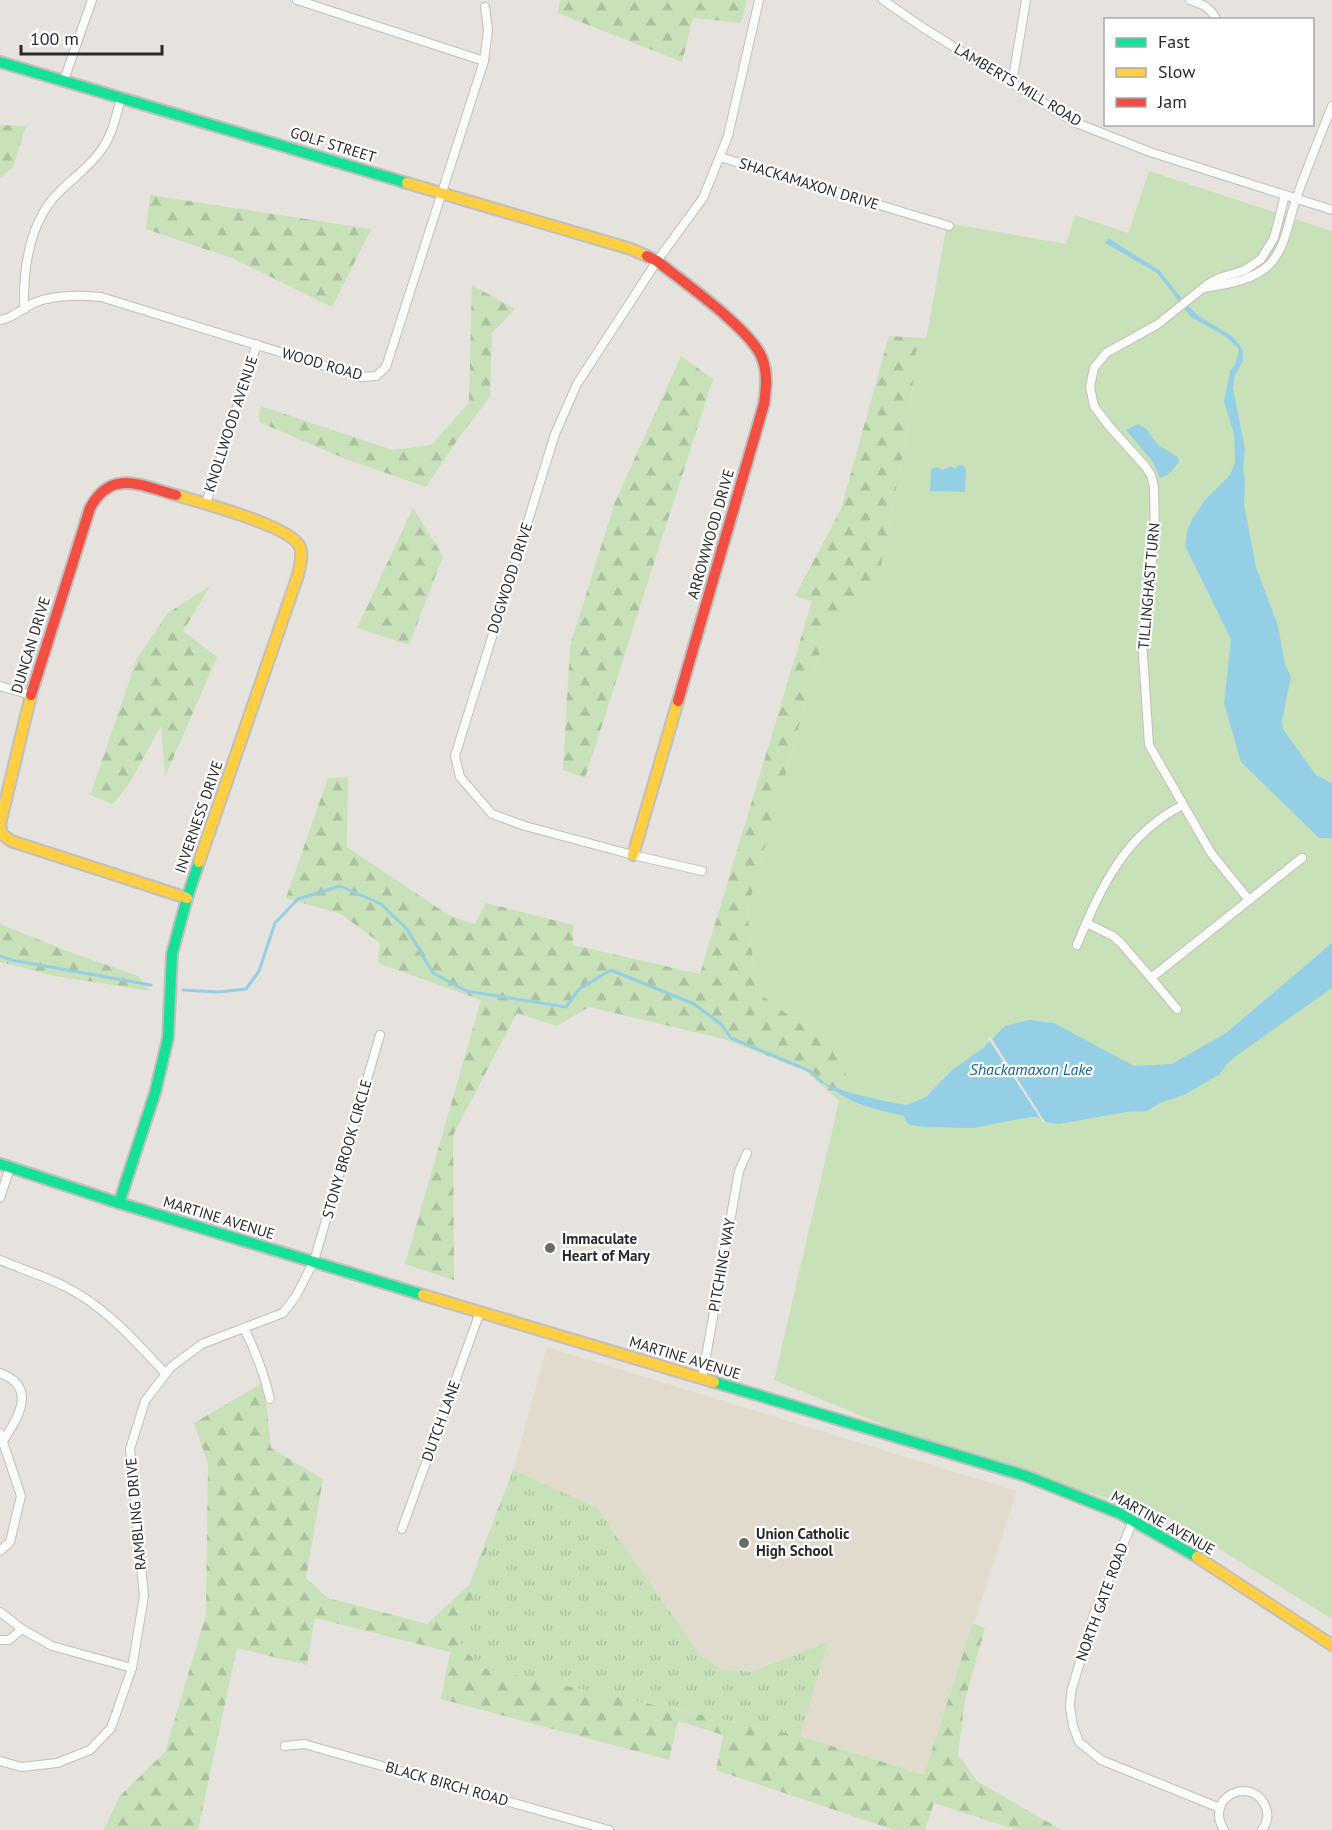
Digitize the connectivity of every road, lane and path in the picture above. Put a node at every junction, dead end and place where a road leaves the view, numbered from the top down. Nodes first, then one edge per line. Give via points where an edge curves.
1 (92, 0) edge
2 (297, 0) edge
3 (759, 0) edge
4 (883, 0) edge
5 (1026, 0) edge
6 (1190, 0) edge
7 (485, 7) dead end
8 (1215, 18) edge
9 (484, 60) junction
10 (0, 62) edge
11 (64, 80) junction
12 (1012, 83) junction
13 (121, 97) junction
14 (1332, 106) edge
15 (720, 157) junction
16 (442, 194) junction
17 (1285, 195) junction
18 (1296, 198) junction
19 (1332, 210) edge
20 (949, 226) dead end
21 (657, 261) junction
22 (1200, 289) junction
23 (24, 309) junction
24 (0, 320) edge
25 (256, 344) junction
26 (206, 503) junction
27 (0, 686) edge
28 (31, 695) junction
29 (1183, 805) junction
30 (633, 855) junction
31 (1302, 858) dead end
32 (702, 871) dead end
33 (187, 898) junction
34 (1249, 900) junction
35 (1086, 923) junction
36 (1077, 945) dead end
37 (1151, 978) junction
38 (1177, 1010) dead end
39 (380, 1035) dead end
40 (747, 1153) dead end
41 (5, 1166) edge
42 (0, 1198) edge
43 (119, 1203) junction
44 (0, 1260) edge
45 (313, 1262) junction
46 (480, 1312) junction
47 (244, 1328) junction
48 (0, 1373) edge
49 (165, 1373) junction
50 (702, 1379) junction
51 (270, 1399) dead end
52 (1, 1437) edge
53 (1133, 1521) junction
54 (402, 1529) dead end
55 (0, 1551) edge
56 (0, 1612) edge
57 (22, 1629) junction
58 (0, 1640) edge
59 (1332, 1645) edge
60 (132, 1668) junction
61 (285, 1746) dead end
62 (0, 1761) edge
63 (1220, 1808) junction
64 (609, 1830) edge
65 (1224, 1830) edge
66 (1262, 1830) edge

1 - 11 street
2 - 9 street
3 - 15 street, SHACKAMAXON DRIVE
4 - 12 street, LAMBERTS MILL ROAD
5 - 12 street
6 - 8 street via 1211,10
7 - 9 street, WOOD ROAD via 488,30
9 - 16 street, WOOD ROAD
10 - 11 street, GOLF STREET
11 - 13 street, GOLF STREET
12 - 17 street, LAMBERTS MILL ROAD via 1074,122 1150,152
13 - 16 street, GOLF STREET
13 - 23 street via 114,125 99,154 59,192 39,222 26,264
14 - 18 street, TILLINGHAST TURN
15 - 20 street, SHACKAMAXON DRIVE
15 - 21 street, DOGWOOD DRIVE via 703,198
16 - 21 street, GOLF STREET via 631,249
16 - 25 street, WOOD ROAD via 381,373 361,377
17 - 18 street, LAMBERTS MILL ROAD
17 - 22 street, TILLINGHAST TURN via 1274,238 1261,259
18 - 19 street, LAMBERTS MILL ROAD
18 - 22 street, TILLINGHAST TURN via 1281,246 1269,264 1252,276
21 - 30 street, ARROWWOOD DRIVE via 757,346 764,360 766,388
21 - 30 street, DOGWOOD DRIVE via 577,384 565,409 455,756 460,777 492,814
22 - 29 street, TILLINGHAST TURN via 1158,324 1106,353 1094,368 1090,387 1094,406 1145,466 1154,487 1155,536 1142,640 1147,737
23 - 24 street, WOOD ROAD
23 - 25 street, WOOD ROAD via 43,300 74,295 101,297
25 - 26 street, KNOLLWOOD AVENUE
26 - 28 street, DUNCAN DRIVE via 127,482 108,485 100,491 90,508
26 - 33 street, INVERNESS DRIVE via 292,536 302,551
27 - 28 street
28 - 33 street, DUNCAN DRIVE via 0,824 2,834 10,841
29 - 34 street, TILLINGHAST TURN via 1211,853
29 - 35 street via 1155,822 1129,846
30 - 32 street, DOGWOOD DRIVE
31 - 34 street
33 - 43 street, INVERNESS DRIVE via 172,954 168,1038 155,1093
34 - 37 street
35 - 36 street
35 - 37 street via 1113,936
37 - 38 street
39 - 45 street, STONY BROOK CIRCLE
40 - 50 street, PITCHING WAY via 739,1171
41 - 42 street
41 - 43 street, MARTINE AVENUE
43 - 45 street, MARTINE AVENUE
44 - 49 street via 83,1297 119,1324
45 - 46 street, MARTINE AVENUE
45 - 47 street, RAMBLING DRIVE via 283,1313
46 - 50 street, MARTINE AVENUE
46 - 54 street, DUTCH LANE
47 - 49 street, RAMBLING DRIVE via 202,1344
47 - 51 street via 261,1363
48 - 52 street via 17,1383 22,1406 19,1416
49 - 60 street, RAMBLING DRIVE via 145,1401 130,1449 144,1596
50 - 53 street, MARTINE AVENUE via 1026,1476
52 - 55 street via 21,1496 10,1542
53 - 59 street, MARTINE AVENUE via 1190,1552
53 - 63 street, NORTH GATE ROAD via 1094,1614 1071,1692 1073,1726 1079,1742 1101,1760
56 - 57 street
57 - 58 street via 9,1640
57 - 60 street via 52,1646
60 - 62 street, RAMBLING DRIVE via 111,1728 90,1750 57,1763 22,1767
61 - 64 street, BLACK BIRCH ROAD via 304,1744
63 - 65 street via 1219,1821
63 - 66 street via 1237,1791 1252,1792 1268,1811

